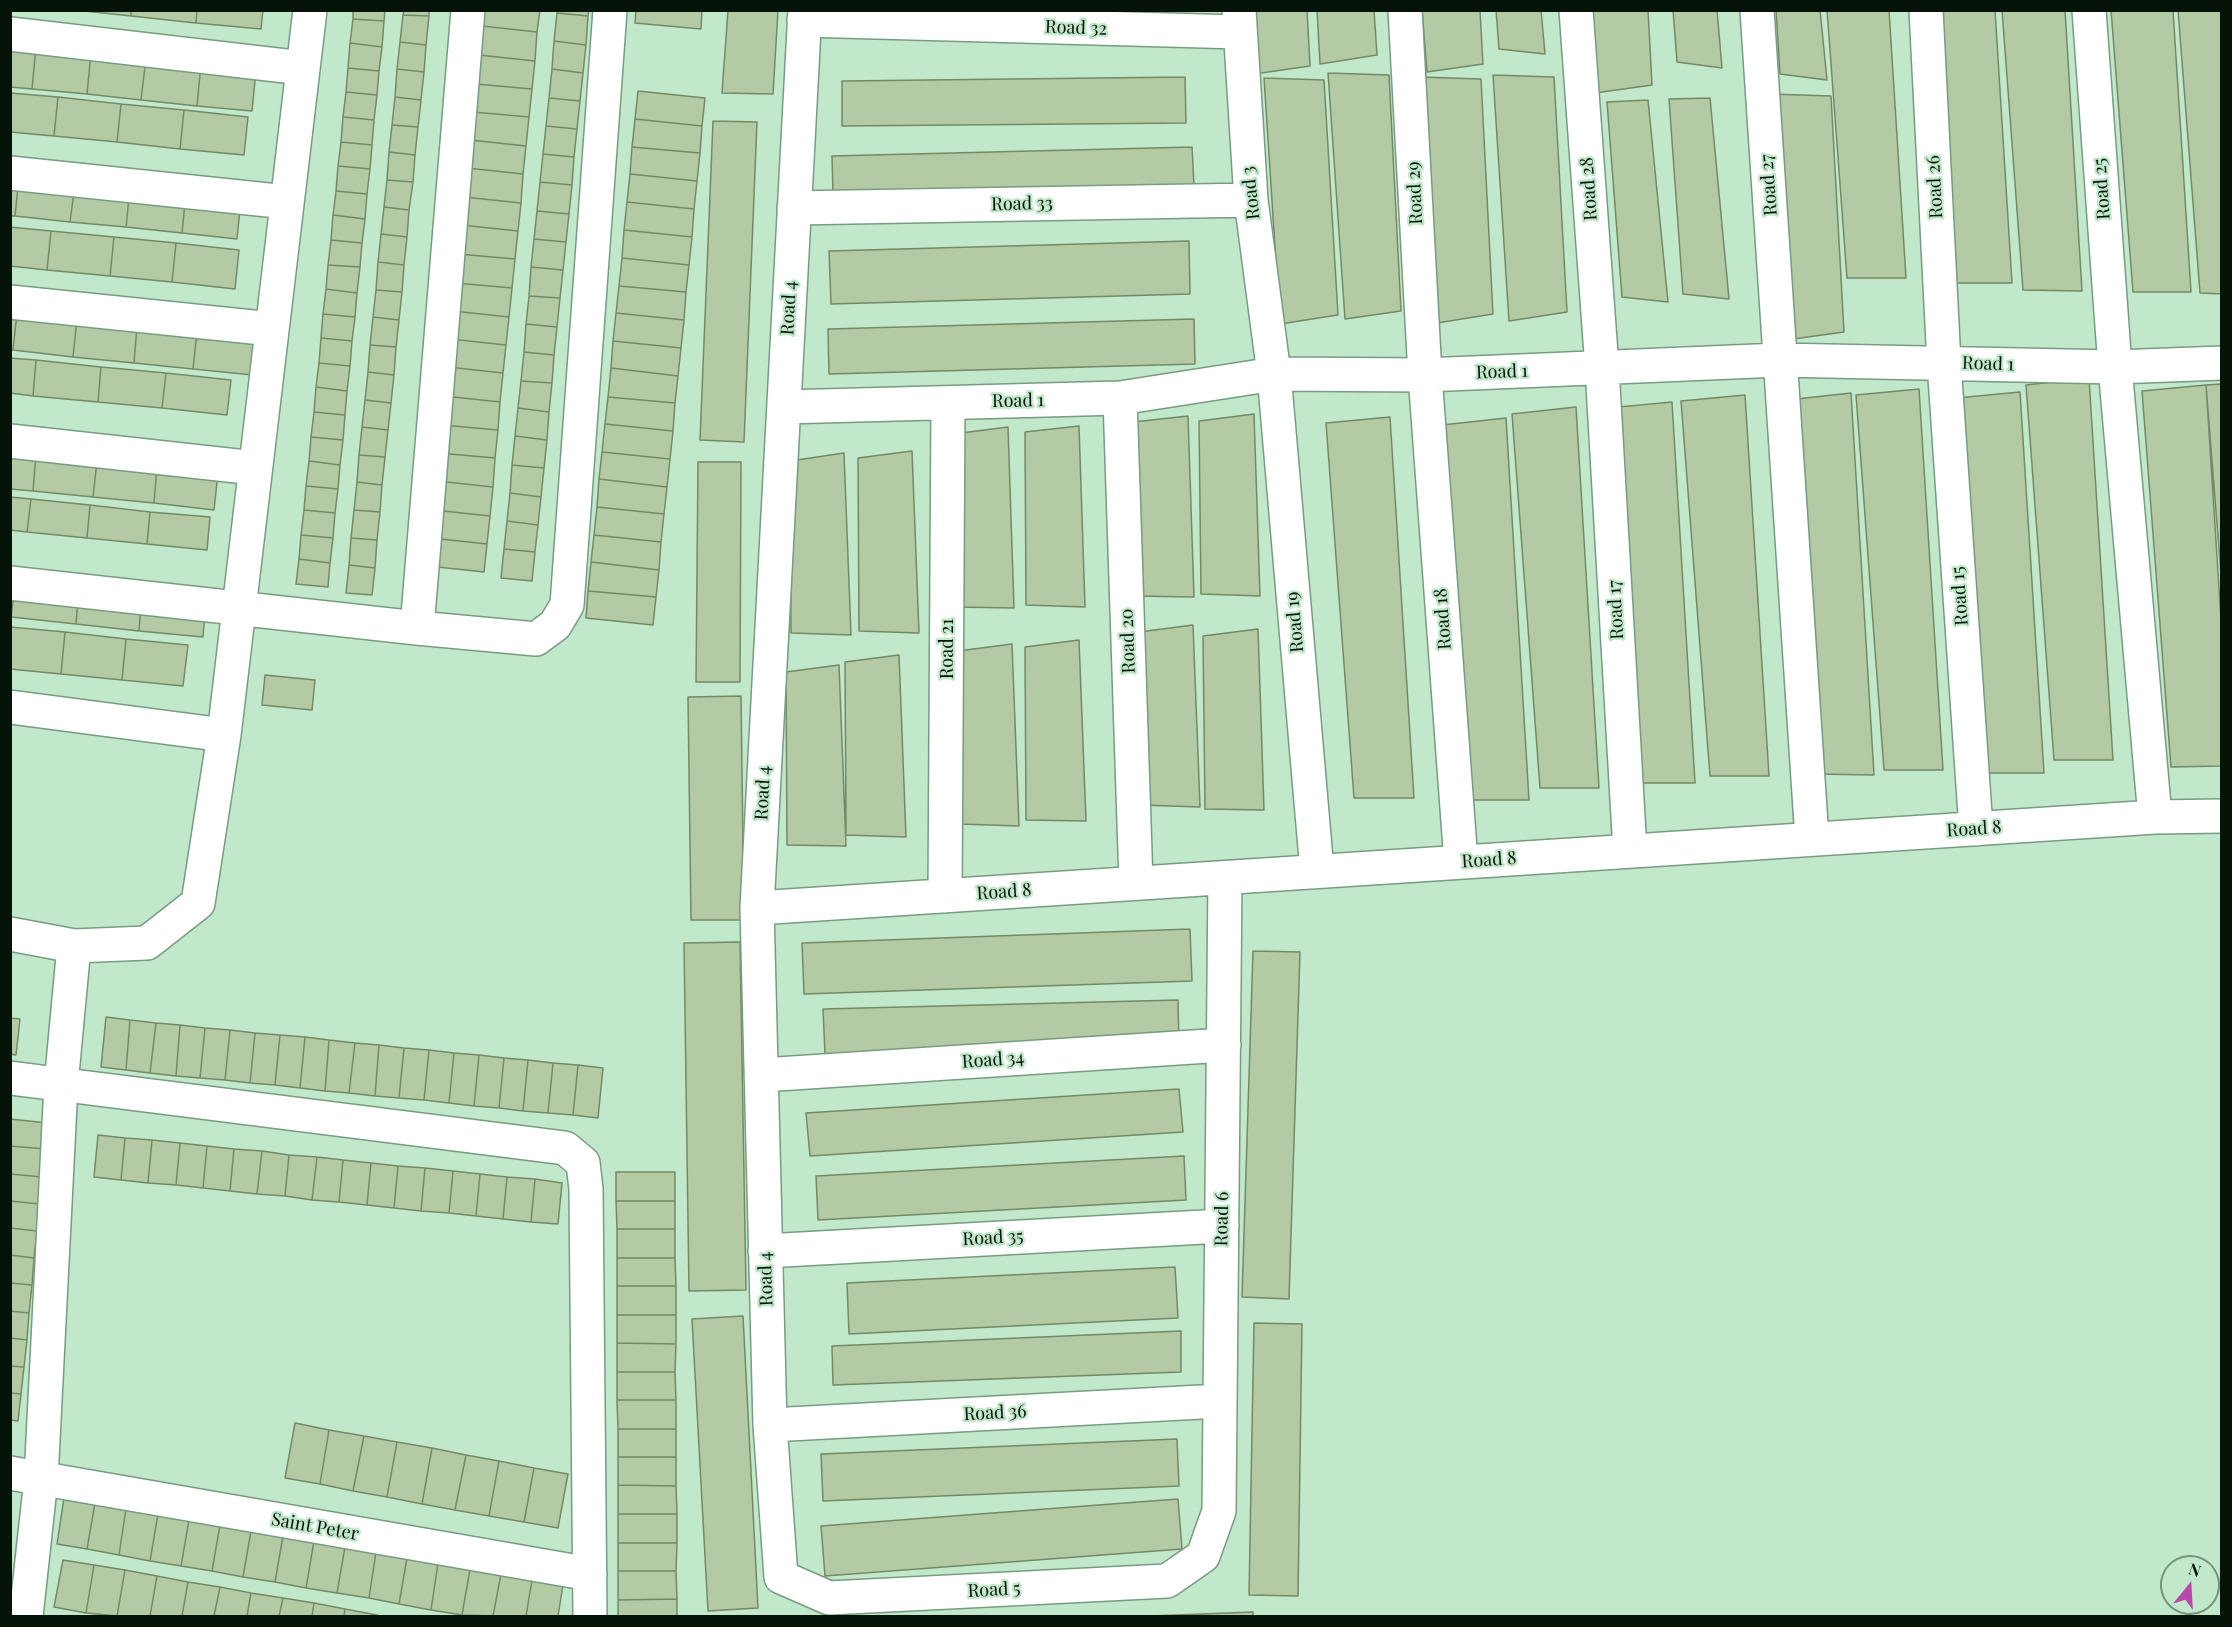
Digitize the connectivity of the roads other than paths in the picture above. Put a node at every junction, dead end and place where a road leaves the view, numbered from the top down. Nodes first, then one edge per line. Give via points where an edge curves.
1 (310, 10) edge
2 (468, 10) edge
3 (610, 10) edge
4 (1405, 10) edge
5 (1576, 10) edge
6 (1757, 10) edge
7 (1926, 10) edge
8 (2089, 10) edge
9 (804, 15) edge
10 (1042, 19) edge
11 (1239, 21) edge
12 (10, 34) edge
13 (303, 68) junction
14 (10, 173) edge
15 (1251, 200) junction
16 (287, 202) junction
17 (794, 208) junction
18 (10, 302) edge
19 (272, 329) junction
20 (1780, 360) junction
21 (1944, 363) junction
22 (2222, 363) edge
23 (2115, 367) junction
24 (1602, 368) junction
25 (1274, 374) junction
26 (1425, 375) junction
27 (1120, 398) junction
28 (948, 403) junction
29 (784, 407) junction
30 (10, 441) edge
31 (255, 468) junction
32 (10, 583) edge
33 (238, 608) junction
34 (417, 628) junction
35 (10, 707) edge
36 (224, 735) junction
37 (2222, 816) edge
38 (2155, 817) junction
39 (1976, 829) junction
40 (1812, 839) junction
41 (1630, 851) junction
42 (1461, 862) junction
43 (1317, 871) junction
44 (1225, 878) junction
45 (1136, 883) junction
46 (945, 896) junction
47 (757, 908) junction
48 (10, 934) edge
49 (74, 946) junction
50 (1224, 1045) junction
51 (762, 1075) junction
52 (10, 1078) edge
53 (61, 1085) junction
54 (1222, 1226) junction
55 (765, 1251) junction
56 (1220, 1401) junction
57 (770, 1425) junction
58 (26, 1476) edge
59 (1203, 1556) joint
60 (590, 1574) junction
61 (781, 1577) joint
62 (26, 1617) edge
63 (590, 1617) edge

1 - 13 street
2 - 34 street
3 - 34 street via 567,605 555,625 536,639
4 - 26 street, Road 29
5 - 24 street, Road 28
6 - 20 street, Road 27
7 - 21 street, Road 26
8 - 23 street, Road 25
9 - 10 street, Road 32
9 - 17 street, Road 4
10 - 11 street, Road 32
11 - 15 street, Road 3
12 - 13 street
13 - 16 street
14 - 16 street
15 - 17 street, Road 33
15 - 25 street, Road 3
16 - 19 street
17 - 29 street, Road 4
18 - 19 street
19 - 31 street
20 - 21 street, Road 1
20 - 24 street, Road 1
20 - 40 street, Road 27
21 - 23 street, Road 1
21 - 39 street, Road 15
22 - 23 street, Road 1
23 - 38 street, Road 25
24 - 26 street, Road 1
24 - 41 street, Road 17
25 - 26 street, Road 1
25 - 27 street, Road 1
25 - 43 street, Road 19
26 - 42 street, Road 18
27 - 28 street, Road 1
27 - 45 street, Road 20
28 - 29 street, Road 1
28 - 46 street, Road 21
29 - 47 street, Road 4
30 - 31 street
31 - 33 street
32 - 33 street
33 - 34 street
33 - 36 street
35 - 36 street
36 - 49 street via 198,903 147,943
37 - 38 street, Road 8
38 - 39 street, Road 8
39 - 40 street, Road 8
40 - 41 street, Road 8
41 - 42 street, Road 8
42 - 43 street, Road 8
43 - 44 street, Road 8
44 - 45 street, Road 8
44 - 50 street, Road 6
45 - 46 street, Road 8
46 - 47 street, Road 8
47 - 51 street, Road 4
48 - 49 street
49 - 53 street
50 - 51 street, Road 34
50 - 54 street, Road 6
51 - 55 street, Road 4
52 - 53 street
53 - 58 street
53 - 60 street via 565,1148 583,1162
54 - 55 street, Road 35
54 - 56 street, Road 6
55 - 57 street, Road 4
56 - 57 street, Road 36
56 - 59 street, Road 6 via 1219,1511
57 - 61 street, Road 4
58 - 60 street, Saint Peter
58 - 62 street
59 - 61 street, Road 5 via 1167,1581 876,1596 829,1598
60 - 63 street

